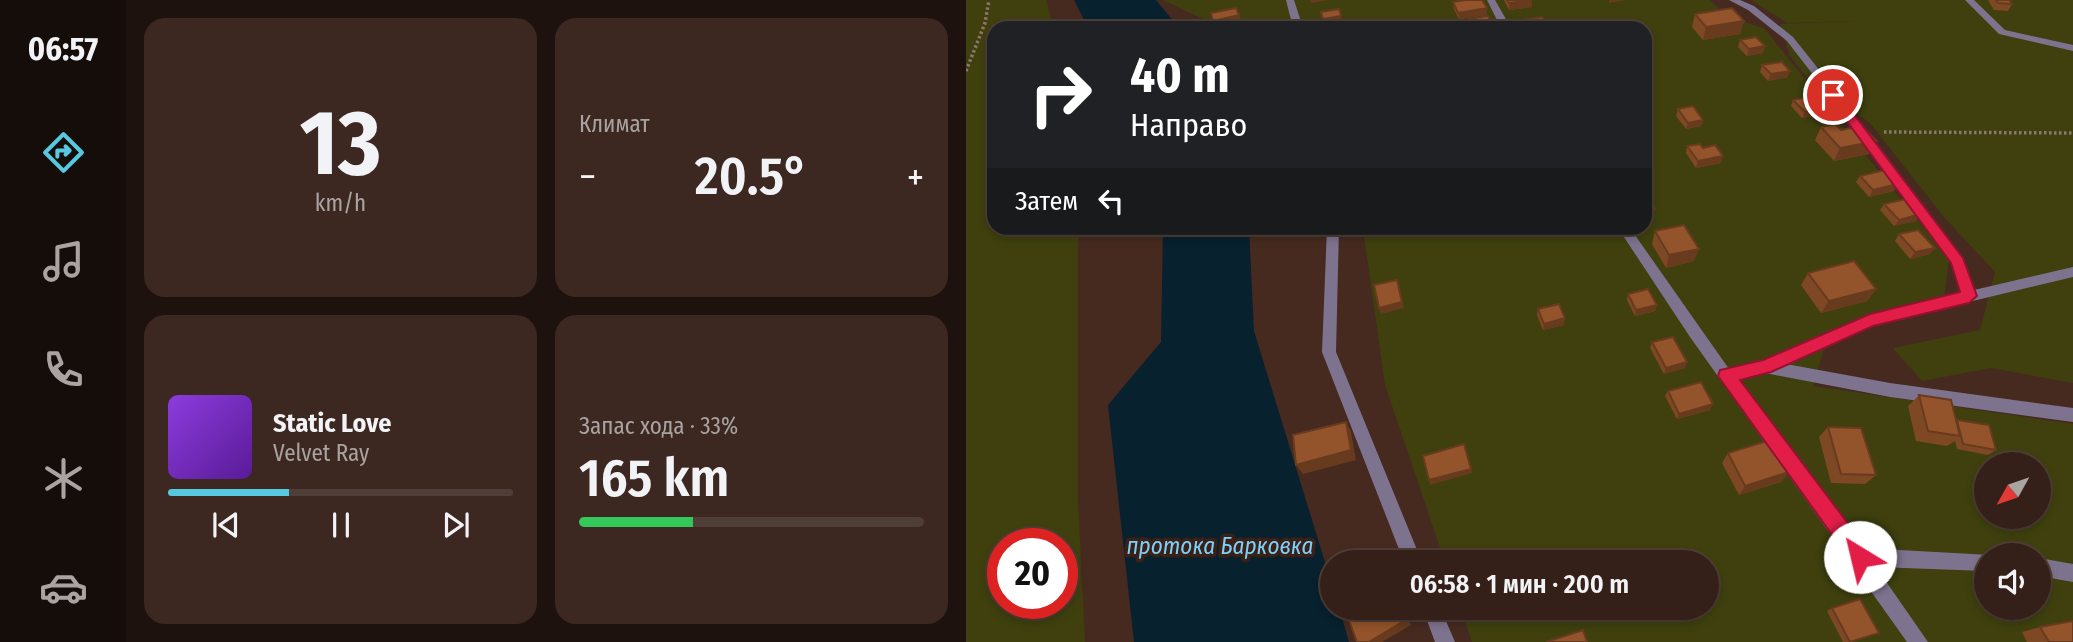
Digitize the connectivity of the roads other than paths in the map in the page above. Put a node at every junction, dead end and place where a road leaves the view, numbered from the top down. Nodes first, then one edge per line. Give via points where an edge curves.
1 (1290, 0) edge
2 (1491, 0) edge
3 (1733, 0) edge
4 (1969, 0) edge
5 (1296, 21) edge
6 (1502, 21) edge
7 (2073, 48) edge
8 (1333, 235) edge
9 (1629, 235) edge
10 (2073, 272) edge
11 (1969, 296) junction
12 (1765, 367) junction
13 (1726, 376) junction
14 (2073, 415) edge
15 (1408, 550) edge
16 (1860, 557) junction
17 (1974, 562) edge
18 (2051, 568) edge
19 (2073, 573) edge
20 (1436, 620) edge
21 (1445, 642) edge
22 (1918, 642) edge

1 - 5 lane
2 - 6 lane
3 - 11 lane via 1751,8 1790,40 1863,131 1958,261
4 - 7 lane via 2001,32
8 - 15 lane via 1329,352
9 - 13 lane
10 - 11 lane
11 - 12 lane via 1870,320
12 - 13 lane
12 - 14 lane
13 - 16 lane
16 - 17 lane
16 - 22 lane
18 - 19 lane
20 - 21 lane

